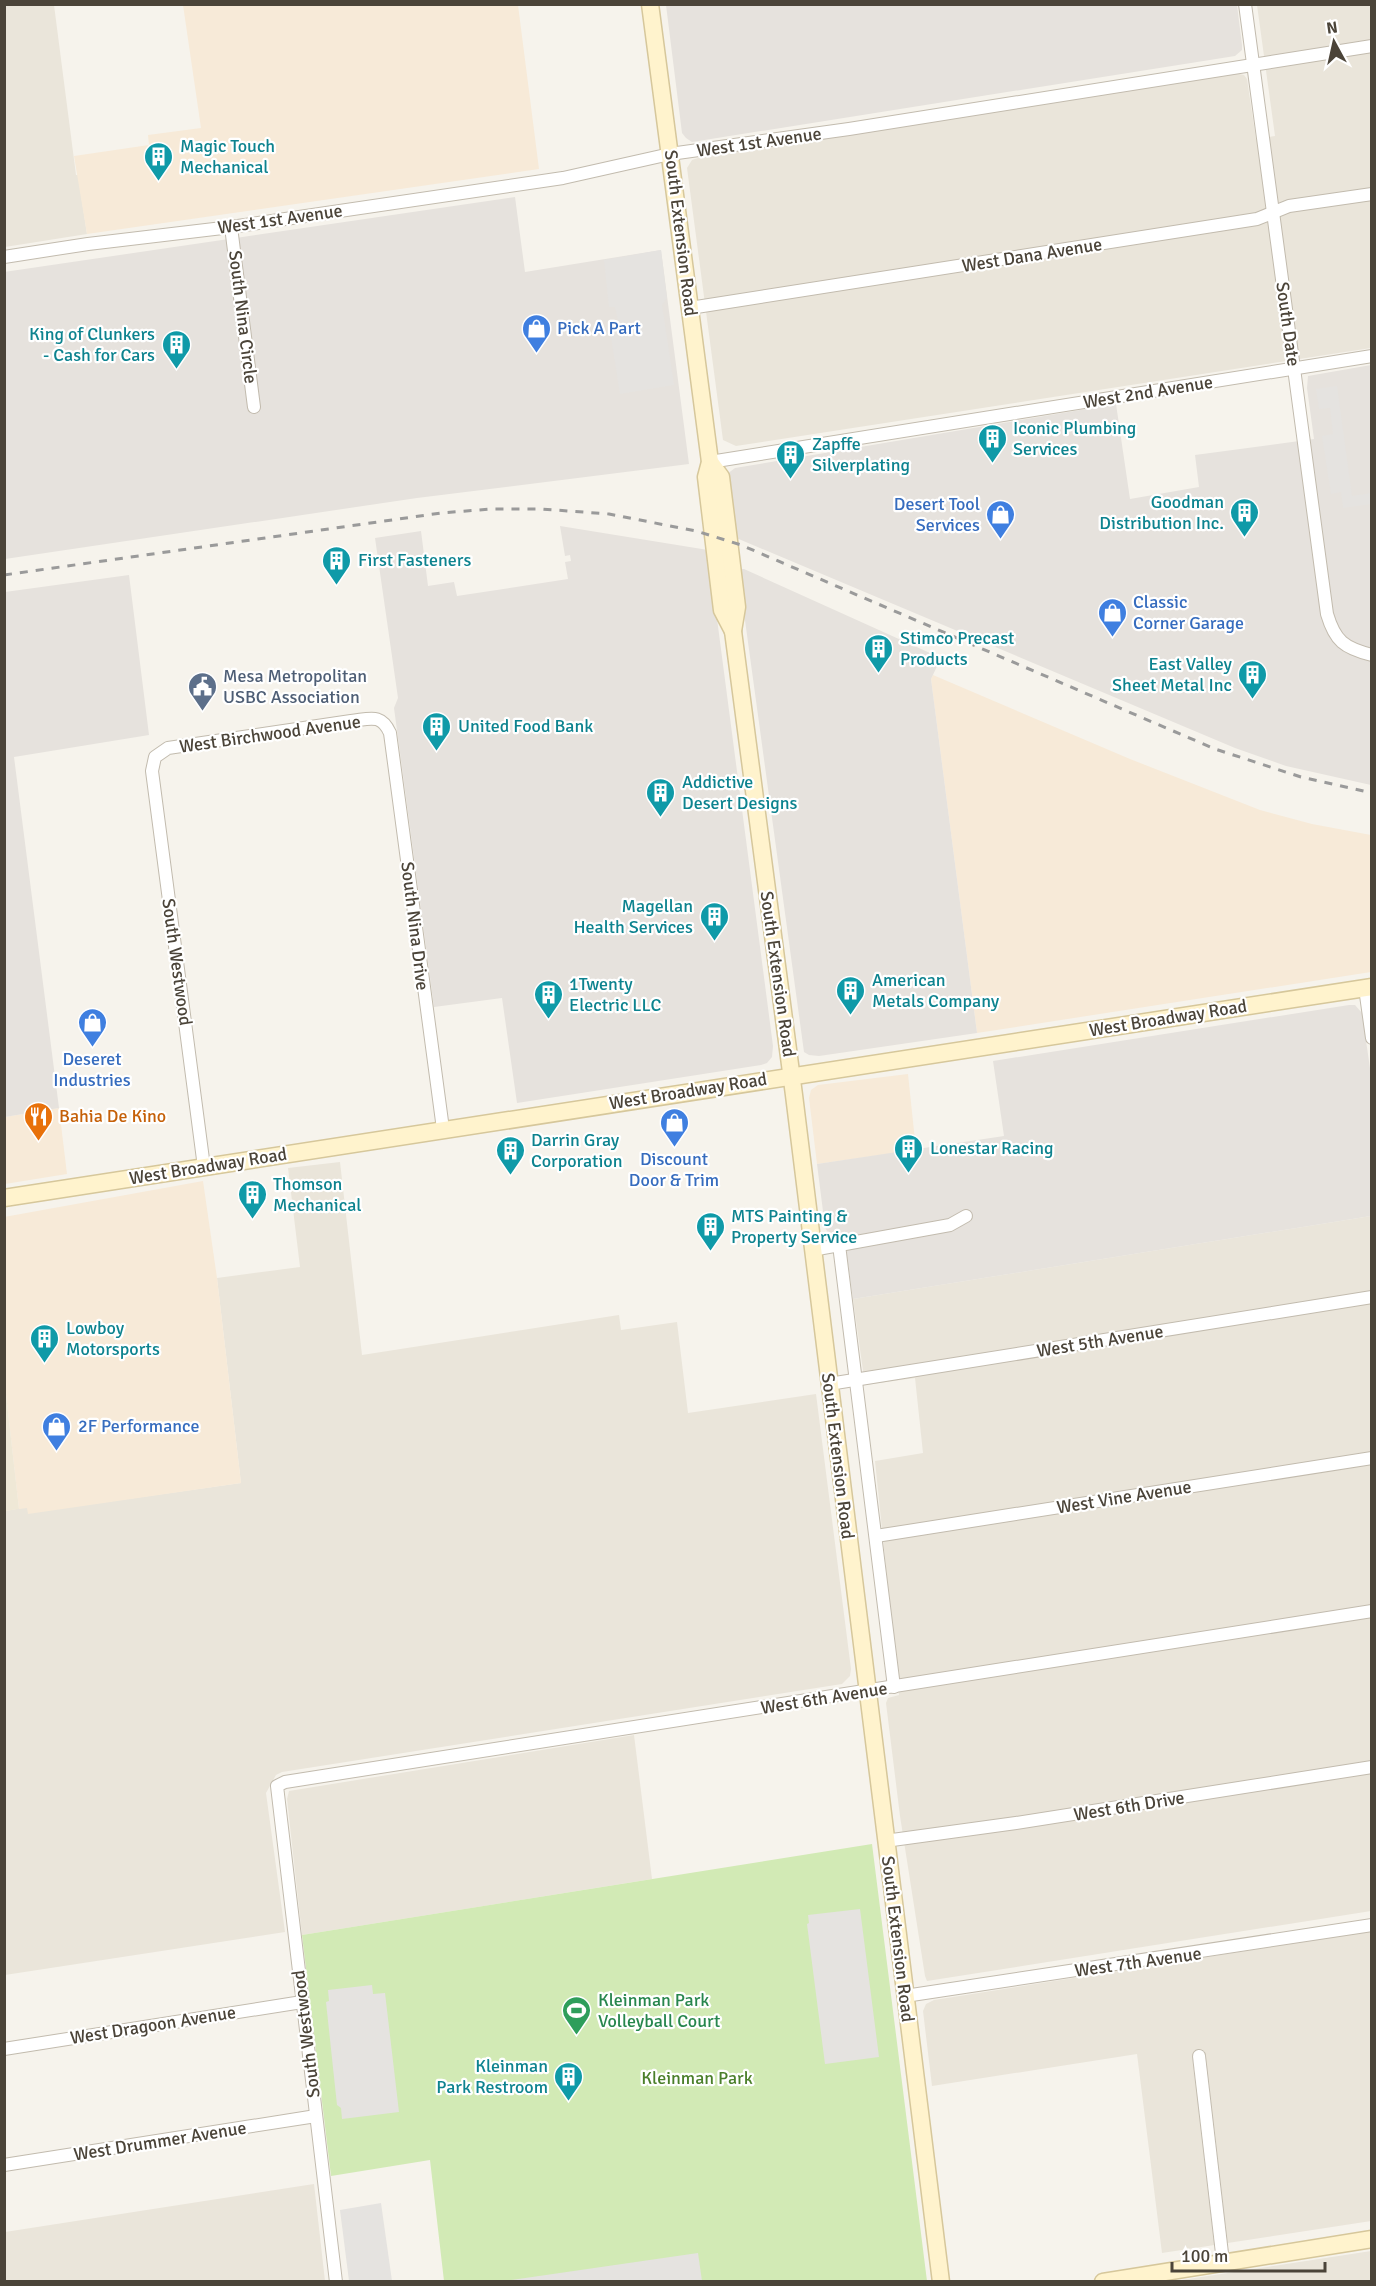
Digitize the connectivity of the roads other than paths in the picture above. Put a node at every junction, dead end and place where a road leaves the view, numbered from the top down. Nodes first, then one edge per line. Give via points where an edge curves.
1 (650, 4) edge
2 (1245, 4) edge
3 (1371, 46) edge
4 (1254, 64) junction
5 (670, 154) junction
6 (1371, 194) edge
7 (1273, 213) junction
8 (231, 227) junction
9 (4, 257) edge
10 (690, 308) junction
11 (1371, 356) edge
12 (1294, 368) junction
13 (254, 407) dead end
14 (710, 462) junction
15 (1371, 655) edge
16 (385, 723) joint
17 (155, 757) joint
18 (1368, 987) edge
19 (1371, 1038) edge
20 (791, 1075) junction
21 (442, 1129) junction
22 (204, 1167) junction
23 (4, 1198) edge
24 (966, 1216) dead end
25 (839, 1245) junction
26 (812, 1250) junction
27 (1371, 1297) edge
28 (856, 1380) junction
29 (829, 1384) junction
30 (1371, 1458) edge
31 (876, 1536) junction
32 (1371, 1611) edge
33 (894, 1687) junction
34 (867, 1692) junction
35 (1371, 1767) edge
36 (277, 1786) joint
37 (885, 1841) junction
38 (1371, 1925) edge
39 (905, 1996) junction
40 (302, 2002) junction
41 (4, 2049) edge
42 (1199, 2056) dead end
43 (316, 2116) junction
44 (4, 2165) edge
45 (1371, 2239) edge
46 (1223, 2262) junction
47 (336, 2282) edge
48 (941, 2282) edge
49 (1103, 2282) edge

1 - 5 street, South Extension Road
2 - 4 street, South Date
3 - 4 street, West 1st Avenue
4 - 5 street, West 1st Avenue
4 - 7 street, South Date
5 - 8 street, West 1st Avenue via 563,178
5 - 10 street, South Extension Road
6 - 7 street, West Dana Avenue via 1289,206
7 - 10 street, West Dana Avenue via 1234,223
7 - 12 street, South Date
8 - 9 street, West 1st Avenue
8 - 13 street, South Nina Circle
10 - 14 street, South Extension Road
11 - 12 street, West 2nd Avenue
12 - 14 street, West 2nd Avenue
12 - 15 street, South Date via 1327,614 1340,642
14 - 20 street, South Extension Road via 706,477 722,610 733,631
16 - 17 street, West Birchwood Avenue via 378,718 282,731 168,748
16 - 21 street, South Nina Drive via 390,733
17 - 22 street, South Westwood via 152,771
18 - 19 street
18 - 20 street, West Broadway Road
20 - 21 street, West Broadway Road
20 - 26 street, South Extension Road
21 - 22 street, West Broadway Road
22 - 23 street, West Broadway Road
24 - 25 street via 950,1225
25 - 26 street
25 - 28 street, South Extension Road
26 - 29 street, South Extension Road
27 - 28 street, West 5th Avenue
28 - 29 street, West 5th Avenue
28 - 31 street, South Extension Road
29 - 34 street, South Extension Road
30 - 31 street, West Vine Avenue
31 - 33 street, South Extension Road
32 - 33 street, West 6th Avenue
33 - 34 street, West 6th Avenue
34 - 36 street, West 6th Avenue
34 - 37 street, South Extension Road
35 - 37 street, West 6th Drive
36 - 40 street, South Westwood
37 - 39 street, South Extension Road
38 - 39 street, West 7th Avenue
39 - 48 street, South Extension Road
40 - 41 street, West Dragoon Avenue
40 - 43 street, South Westwood
42 - 46 street
43 - 44 street, West Drummer Avenue
43 - 47 street, South Westwood
45 - 46 street
46 - 49 street

